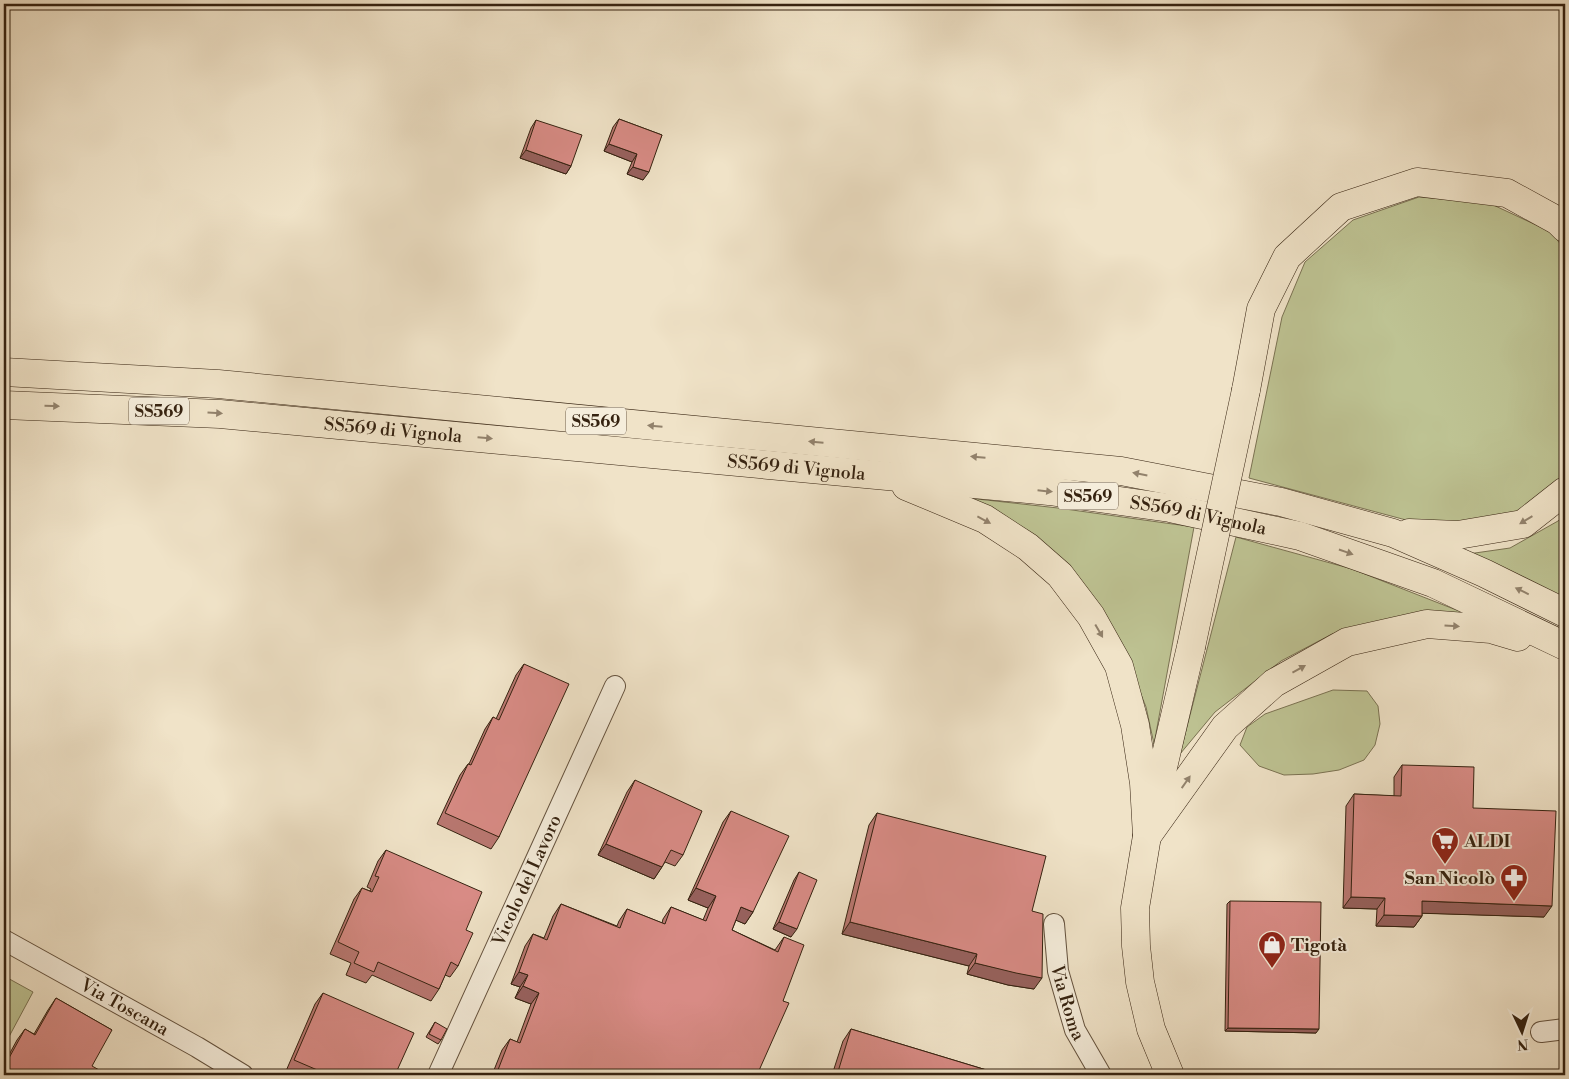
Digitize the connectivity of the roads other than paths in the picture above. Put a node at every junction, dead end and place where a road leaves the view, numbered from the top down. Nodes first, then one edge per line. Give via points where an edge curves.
1 (1565, 228) edge
2 (4, 372) edge
3 (4, 404) edge
4 (874, 474) junction
5 (1565, 491) edge
6 (1393, 532) junction
7 (1565, 613) edge
8 (1565, 646) edge
9 (1565, 653) edge
10 (615, 686) dead end
11 (1147, 836) junction
12 (1054, 924) dead end
13 (4, 940) edge
14 (1565, 1029) edge
15 (1541, 1032) dead end
16 (243, 1075) edge
17 (438, 1075) edge
18 (1100, 1075) edge
19 (1170, 1075) edge

1 - 11 highway, bridge via 1507,194 1417,182 1341,207 1287,257 1261,309 1191,647
6 -> 2 highway, SS569 di Vignola / SS569 via 1281,502 1121,471 218,384
3 -> 4 highway, SS569 di Vignola / SS569 via 220,414
4 -> 8 highway, SS569 di Vignola / SS569 via 1049,491 1170,508 1300,536 1433,583
4 -> 11 highway via 985,519 1028,547 1060,575 1091,616 1119,666 1135,725 1144,783
5 -> 6 highway via 1523,524 1458,535
7 -> 6 highway, SS569 di Vignola / SS569
11 -> 9 highway via 1225,727 1274,682 1348,642 1427,624 1491,628
10 - 17 street, Vicolo del Lavoro
11 - 19 highway via 1135,908 1139,973 1151,1029
12 - 18 street, Via Roma via 1058,970 1075,1030
13 - 16 street, Via Toscana
14 - 15 street

